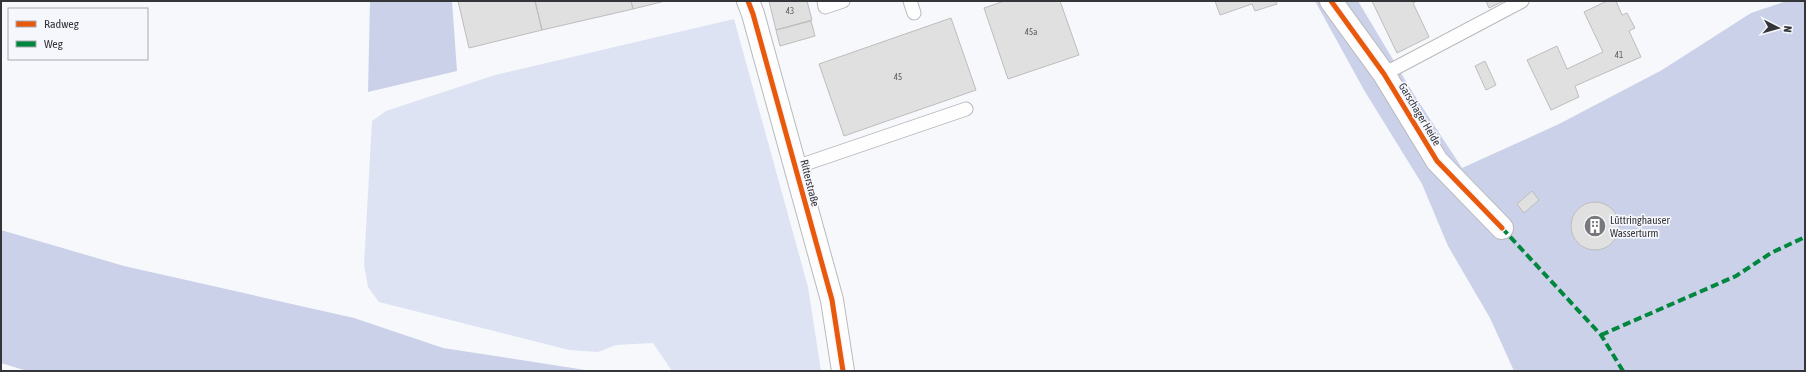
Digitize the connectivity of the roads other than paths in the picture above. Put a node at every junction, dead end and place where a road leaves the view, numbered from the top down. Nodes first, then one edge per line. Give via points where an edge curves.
1 (748, 1) edge
2 (824, 1) edge
3 (843, 1) edge
4 (1331, 1) edge
5 (1522, 1) edge
6 (1384, 74) junction
7 (966, 109) dead end
8 (796, 167) junction
9 (1502, 228) dead end
10 (843, 371) edge

1 - 8 street, Ritterstraße
2 - 3 lane via 825,7
4 - 6 street, Garschager Heide
5 - 6 lane
6 - 9 street, Garschager Heide via 1437,161
7 - 8 lane
8 - 10 street, Ritterstraße via 832,300

